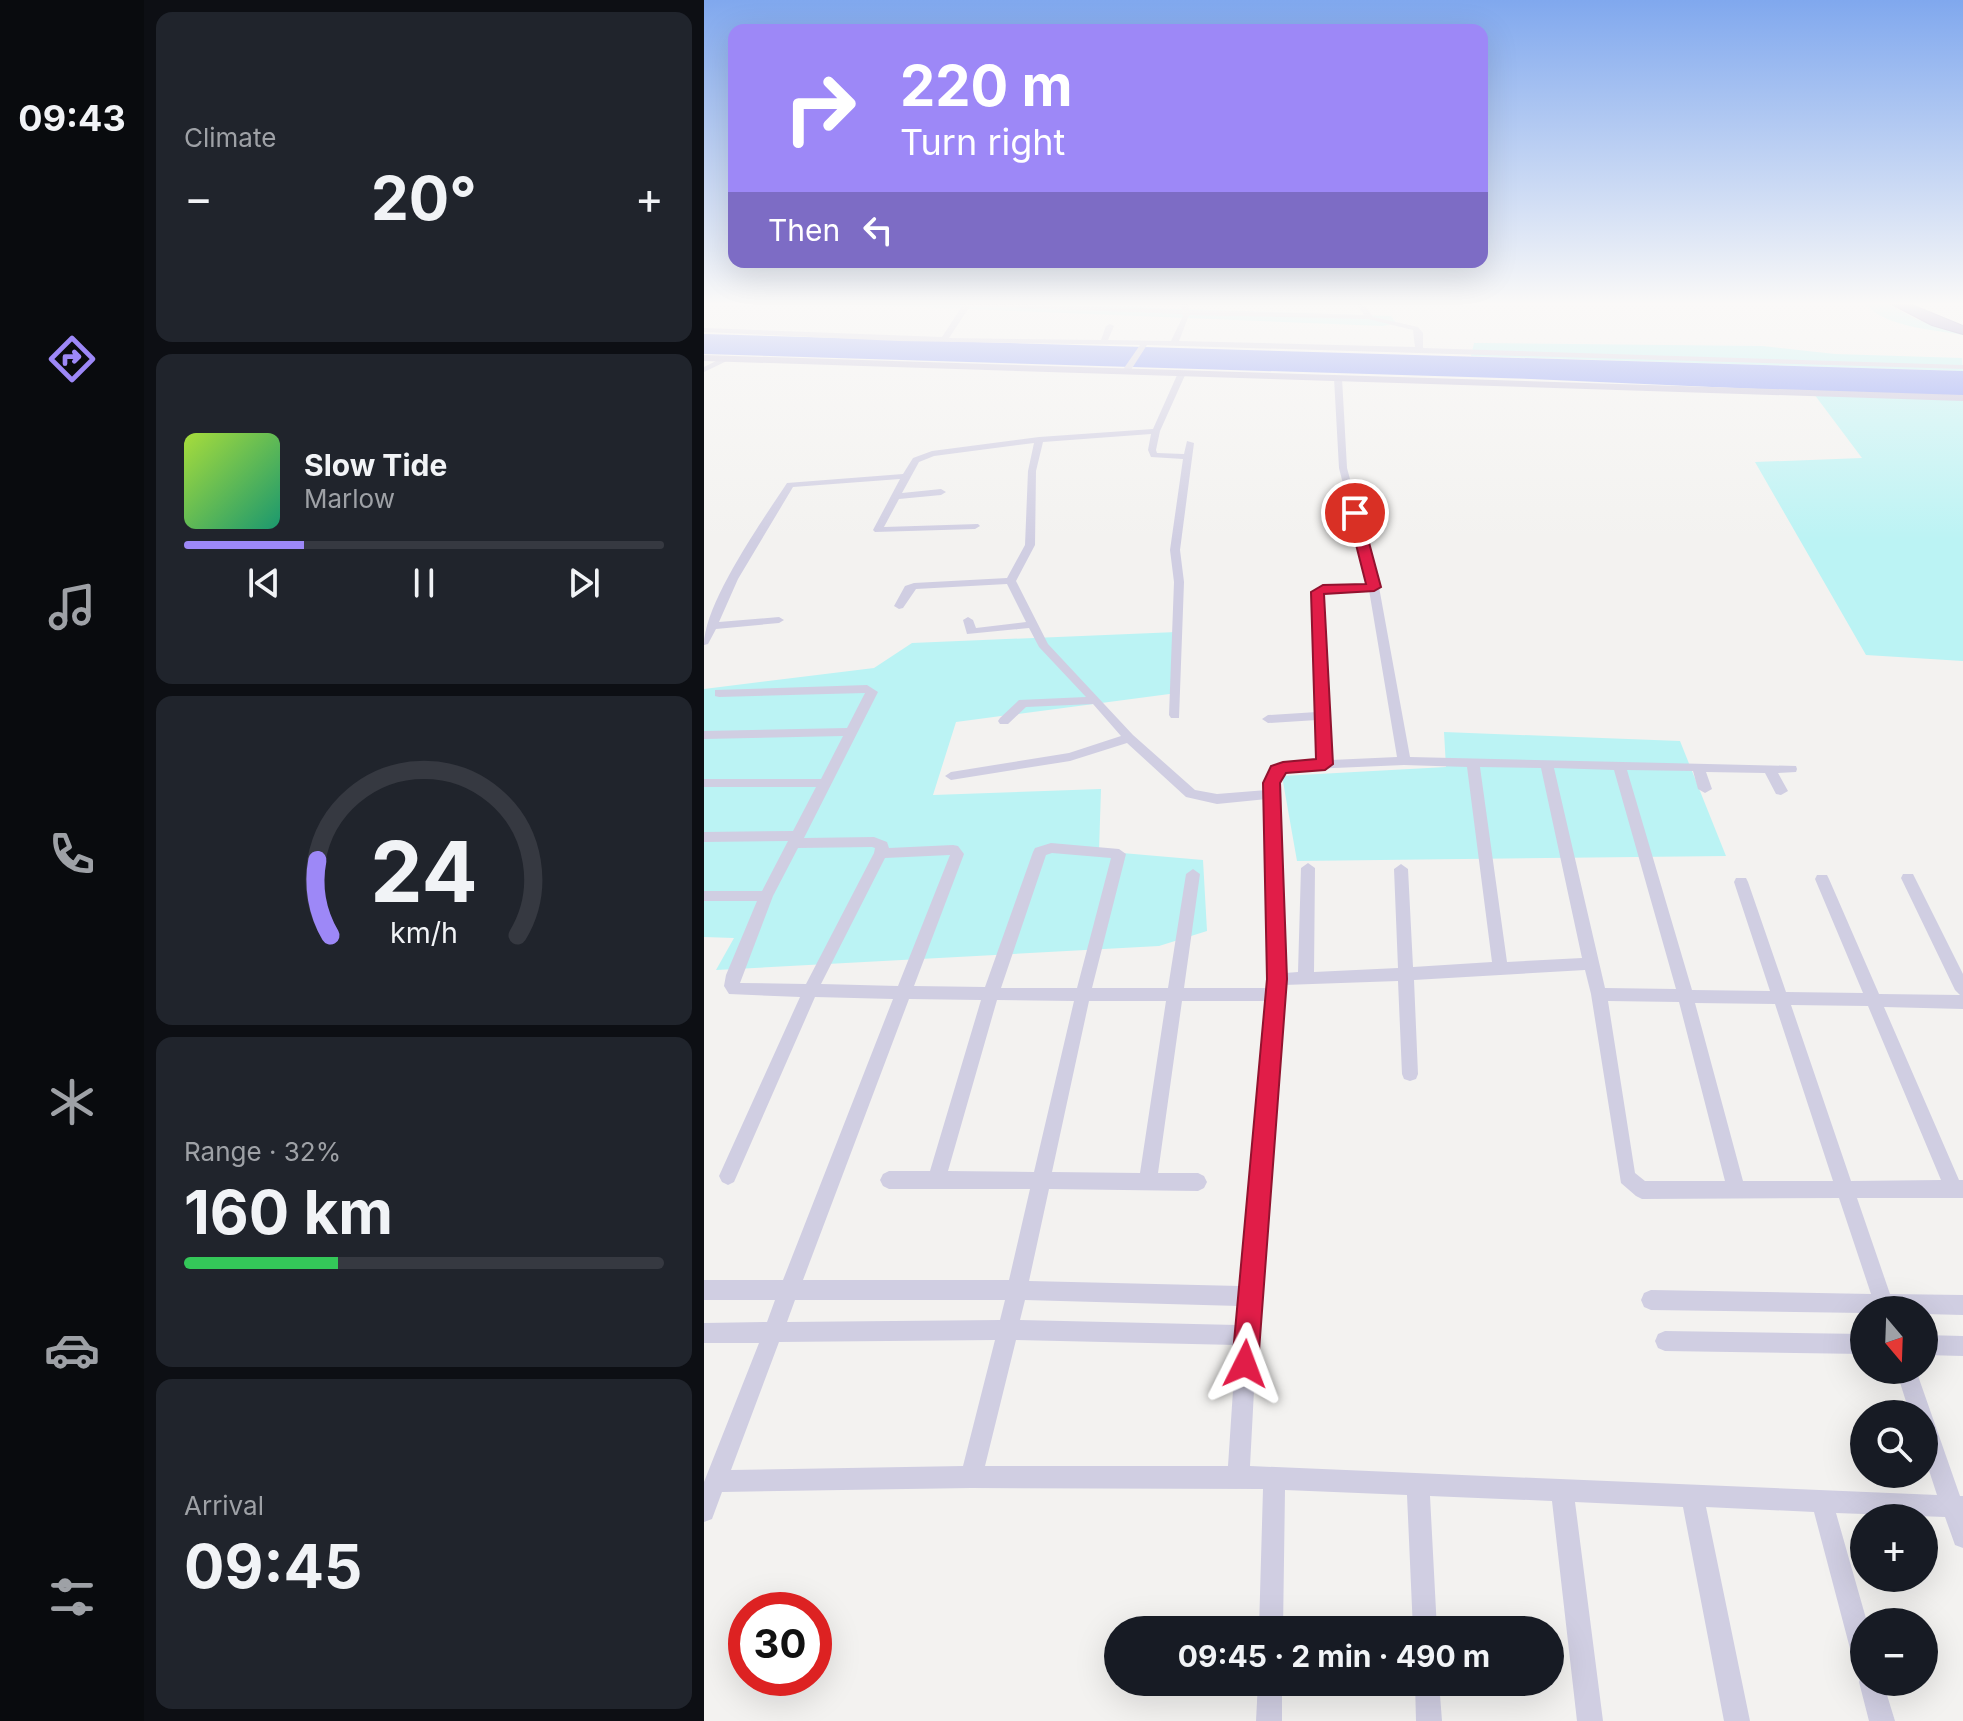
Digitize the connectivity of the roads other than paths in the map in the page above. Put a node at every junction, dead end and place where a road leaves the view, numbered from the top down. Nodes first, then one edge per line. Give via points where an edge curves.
1 (1179, 381) edge
2 (1338, 381) edge
3 (1348, 381) edge
4 (1963, 401) edge
5 (1156, 431) junction
6 (1039, 440) junction
7 (1190, 443) dead end
8 (1189, 457) junction
9 (906, 476) junction
10 (941, 492) dead end
11 (894, 497) junction
12 (975, 526) dead end
13 (1011, 581) junction
14 (1374, 587) junction
15 (899, 606) dead end
16 (779, 620) dead end
17 (968, 620) dead end
18 (1032, 624) junction
19 (711, 626) junction
20 (704, 642) edge
21 (719, 693) dead end
22 (1096, 700) junction
23 (1175, 715) dead end
24 (1323, 716) junction
25 (1268, 719) dead end
26 (1004, 721) dead end
27 (853, 732) junction
28 (704, 735) edge
29 (1129, 738) junction
30 (1404, 761) junction
31 (1473, 762) junction
32 (1325, 764) junction
33 (1547, 765) junction
34 (1619, 765) junction
35 (1698, 767) junction
36 (1770, 769) junction
37 (1791, 769) dead end
38 (951, 776) dead end
39 (704, 783) edge
40 (826, 783) junction
41 (1705, 789) dead end
42 (1781, 791) dead end
43 (1273, 794) junction
44 (704, 837) edge
45 (796, 839) junction
46 (881, 853) junction
47 (1308, 868) dead end
48 (1401, 869) dead end
49 (1193, 874) dead end
50 (1908, 878) dead end
51 (1822, 879) dead end
52 (1741, 882) dead end
53 (704, 896) edge
54 (766, 896) junction
55 (1591, 964) junction
56 (1500, 966) junction
57 (1405, 975) junction
58 (1306, 979) junction
59 (1275, 987) junction
60 (1963, 990) edge
61 (810, 991) junction
62 (902, 991) junction
63 (1173, 993) junction
64 (991, 994) junction
65 (1083, 994) junction
66 (1599, 994) junction
67 (1686, 997) junction
68 (1780, 997) junction
69 (1873, 999) junction
70 (1963, 1002) edge
71 (1410, 1074) dead end
72 (728, 1176) dead end
73 (1041, 1179) junction
74 (889, 1180) dead end
75 (936, 1180) junction
76 (1148, 1181) junction
77 (1198, 1182) dead end
78 (1959, 1189) edge
79 (1736, 1190) junction
80 (1845, 1192) junction
81 (791, 1289) junction
82 (704, 1290) edge
83 (1017, 1290) junction
84 (1249, 1296) junction
85 (1881, 1296) edge
86 (1651, 1300) dead end
87 (1963, 1305) edge
88 (1850, 1306) edge
89 (1938, 1306) edge
90 (1008, 1330) junction
91 (775, 1332) junction
92 (704, 1333) edge
93 (1247, 1335) junction
94 (1665, 1341) dead end
95 (1850, 1344) edge
96 (1938, 1345) edge
97 (1963, 1346) edge
98 (1938, 1457) edge
99 (971, 1477) junction
100 (1238, 1477) junction
101 (1274, 1479) junction
102 (716, 1481) junction
103 (1418, 1485) junction
104 (1562, 1491) junction
105 (1692, 1496) junction
106 (1822, 1501) junction
107 (1958, 1506) edge
108 (704, 1511) edge
109 (1963, 1537) edge
110 (1851, 1608) edge
111 (1271, 1616) edge
112 (1424, 1616) edge
113 (1270, 1696) edge
114 (1428, 1696) edge
115 (1875, 1696) edge
116 (1269, 1721) edge
117 (1429, 1721) edge
118 (1590, 1721) edge
119 (1737, 1721) edge
120 (1882, 1721) edge

1 - 5 street
2 - 14 street via 1343,468
3 - 4 main road
5 - 6 street
5 - 8 street via 1154,455
6 - 9 street via 924,456
6 - 13 street via 1032,471 1030,545
7 - 8 street
8 - 23 street via 1175,550
9 - 11 street
9 - 19 street via 803,482 786,488
10 - 11 street
11 - 12 street via 880,531
13 - 15 street via 914,586
13 - 18 street
14 - 24 street via 1317,592
14 - 30 street
16 - 19 street
17 - 18 street via 971,632
18 - 22 street via 1043,645
19 - 20 street
21 - 27 street via 869,689
22 - 26 street via 1023,703
22 - 29 street
24 - 25 street
24 - 32 street
27 - 28 street
27 - 40 street
29 - 38 street via 1070,757
29 - 43 street via 1191,794 1217,799
30 - 31 street
30 - 32 street
31 - 33 street
31 - 56 street
32 - 43 street via 1276,770
33 - 34 street
33 - 55 street
34 - 35 street
34 - 67 street
35 - 36 street
35 - 41 street
36 - 37 street
36 - 42 street
39 - 40 street
40 - 45 street
43 - 59 street
44 - 45 street
45 - 46 street via 878,842
45 - 54 street
46 - 61 street
46 - 62 street via 957,854
47 - 58 street
48 - 57 street
49 - 63 street
50 - 60 street
51 - 69 street
52 - 68 street
53 - 54 street
54 - 61 street via 732,986
55 - 56 street
55 - 66 street
56 - 57 street
57 - 58 street
57 - 71 street
58 - 59 street
59 - 63 street
59 - 84 street
61 - 62 street
61 - 72 street
62 - 64 street
62 - 81 street
63 - 65 street
63 - 76 street
64 - 65 street
64 - 65 street via 1040,852 1048,848 1120,856
64 - 75 street
65 - 73 street
66 - 67 street
66 - 79 street via 1630,1182 1647,1192
67 - 68 street
67 - 79 street
68 - 69 street
68 - 80 street
69 - 70 street
69 - 78 street
73 - 75 street
73 - 76 street
73 - 83 street
74 - 75 street
76 - 77 street
78 - 80 street
79 - 80 street
80 - 85 street
81 - 82 street
81 - 83 street
81 - 91 street
83 - 84 street
83 - 90 street
84 - 93 street
86 - 88 street
87 - 89 street
90 - 91 street
90 - 93 street
90 - 99 street
91 - 92 street
91 - 102 street
93 - 100 street
94 - 95 street
96 - 97 street
98 - 107 street
99 - 100 street
99 - 102 street
100 - 101 street
101 - 103 street
101 - 111 street
102 - 108 street
103 - 104 street
103 - 112 street
104 - 105 street
104 - 118 street
105 - 106 street
105 - 119 street
106 - 107 street
106 - 110 street
107 - 109 street
113 - 116 street
114 - 117 street
115 - 120 street

